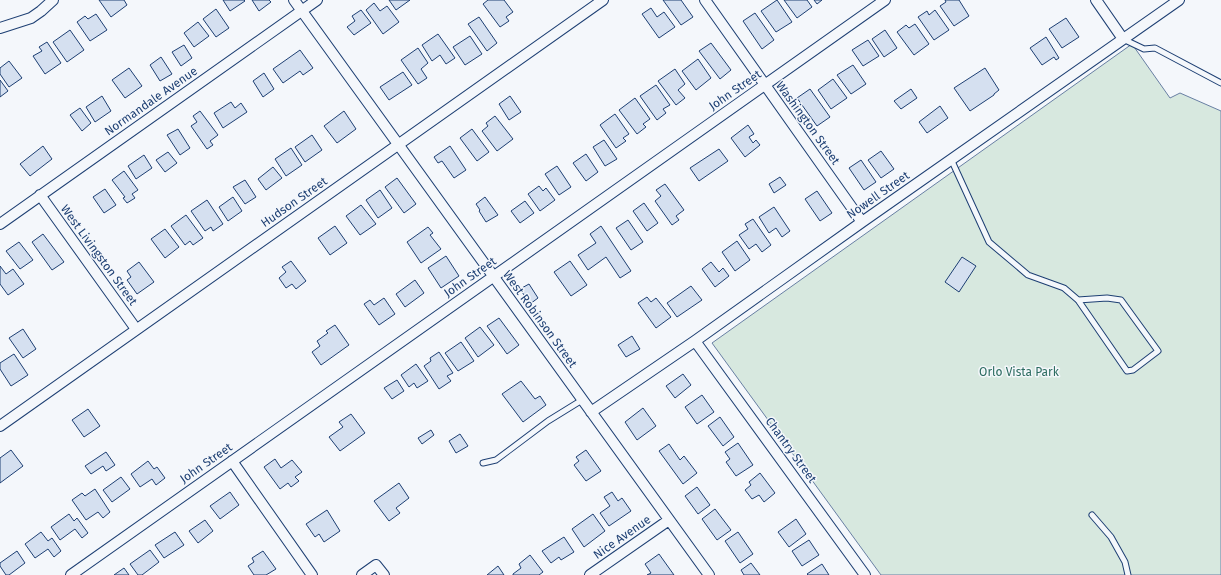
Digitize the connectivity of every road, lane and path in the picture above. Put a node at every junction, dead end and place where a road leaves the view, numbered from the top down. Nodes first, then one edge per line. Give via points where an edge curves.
1 (53, 0) edge
2 (294, 0) edge
3 (317, 0) edge
4 (603, 0) edge
5 (705, 0) edge
6 (885, 0) edge
7 (1096, 0) edge
8 (1179, 0) edge
9 (302, 10) junction
10 (0, 28) edge
11 (1123, 39) junction
12 (1221, 83) edge
13 (764, 85) junction
14 (398, 145) junction
15 (952, 159) junction
16 (40, 195) junction
17 (862, 222) junction
18 (0, 224) edge
19 (494, 276) junction
20 (1078, 300) junction
21 (136, 329) junction
22 (695, 341) junction
23 (582, 400) junction
24 (591, 412) junction
25 (0, 426) edge
26 (232, 461) junction
27 (483, 463) dead end
28 (1092, 515) dead end
29 (669, 520) junction
30 (71, 575) edge
31 (312, 575) edge
32 (362, 575) edge
33 (384, 575) edge
34 (590, 575) edge
35 (709, 575) edge
36 (865, 575) edge
37 (1128, 575) edge

1 - 10 street via 31,18
2 - 9 street, West Robinson Street
3 - 9 street, Normandale Avenue
4 - 14 street, Hudson Street
5 - 13 street, Washington Street
6 - 13 street, John Street
7 - 11 street
8 - 11 street, Nowell Street
9 - 14 street, West Robinson Street
9 - 16 street, Normandale Avenue
11 - 12 lane via 1144,49 1155,48
11 - 15 street, Nowell Street
13 - 17 street, Washington Street
13 - 19 street, John Street
14 - 19 street, West Robinson Street
14 - 21 street, Hudson Street
15 - 17 street, Nowell Street
15 - 20 lane via 989,242 1028,275 1064,288
16 - 18 street, Normandale Avenue
16 - 21 street, West Livingston Street
17 - 22 street, Nowell Street
19 - 23 street, West Robinson Street
19 - 26 street, John Street
20 - 20 lane via 1127,370 1133,370 1158,351 1121,300
21 - 25 street, Hudson Street
22 - 24 street, Nowell Street
22 - 36 street, Chantry Street
23 - 24 street, West Robinson Street
23 - 27 lane via 548,421 496,460
24 - 29 street, West Robinson Street
26 - 30 street, John Street
26 - 31 street
28 - 37 lane via 1111,537 1125,562
29 - 34 street, Nice Avenue
29 - 35 street, West Robinson Street
32 - 33 street via 376,565

